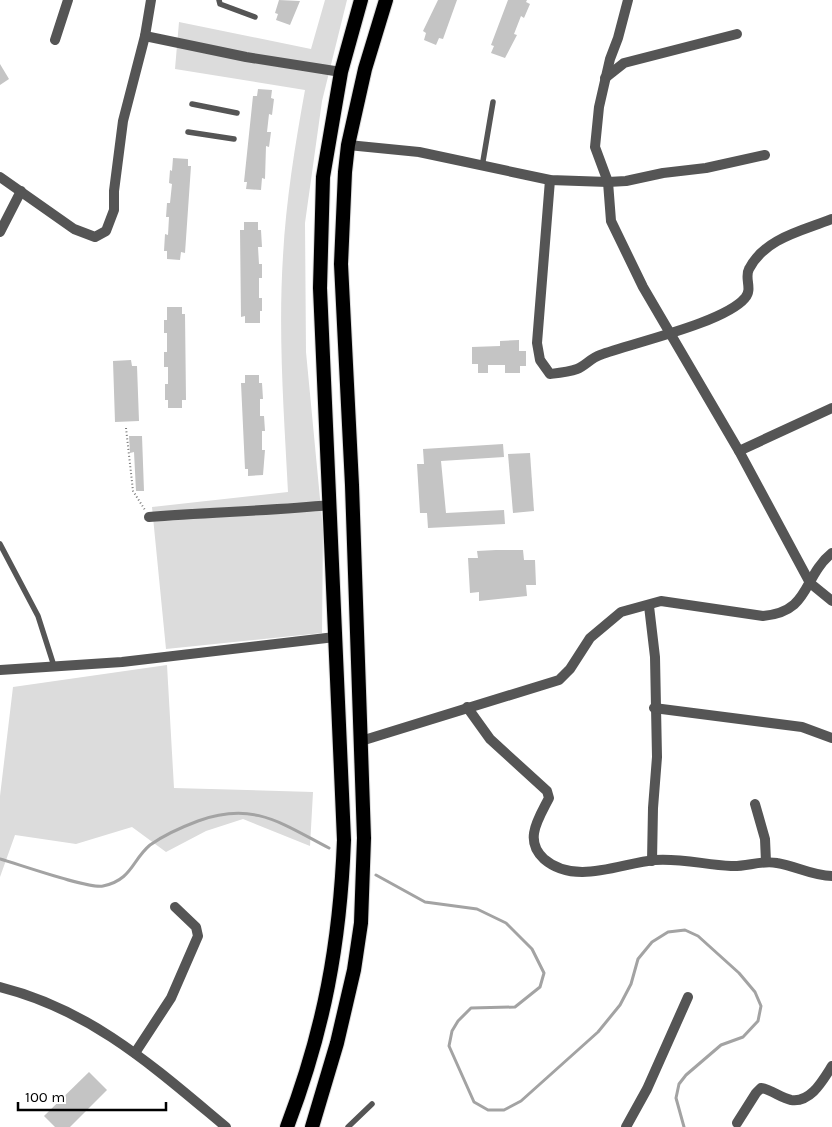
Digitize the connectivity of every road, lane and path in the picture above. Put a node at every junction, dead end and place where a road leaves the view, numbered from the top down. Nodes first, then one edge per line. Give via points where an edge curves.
1 (68, 0) edge
2 (151, 0) edge
3 (219, 0) edge
4 (361, 0) edge
5 (386, 0) edge
6 (628, 0) edge
7 (255, 17) dead end
8 (737, 34) dead end
9 (144, 36) junction
10 (55, 40) dead end
11 (341, 72) junction
12 (605, 78) junction
13 (492, 102) dead end
14 (192, 104) dead end
15 (237, 113) dead end
16 (188, 132) dead end
17 (234, 139) dead end
18 (348, 145) junction
19 (765, 155) dead end
20 (482, 167) junction
21 (0, 177) edge
22 (550, 180) junction
23 (608, 182) junction
24 (21, 191) junction
25 (832, 219) edge
26 (0, 232) edge
27 (671, 334) junction
28 (832, 408) edge
29 (126, 428) dead end
30 (739, 451) junction
31 (330, 505) junction
32 (149, 517) joint
33 (0, 544) edge
34 (832, 553) edge
35 (810, 583) junction
36 (832, 601) edge
37 (649, 606) junction
38 (335, 637) junction
39 (54, 666) junction
40 (0, 670) edge
41 (467, 707) junction
42 (654, 708) junction
43 (832, 738) edge
44 (361, 741) junction
45 (755, 804) dead end
46 (652, 860) junction
47 (766, 862) junction
48 (832, 876) edge
49 (175, 907) dead end
50 (0, 987) edge
51 (688, 997) dead end
52 (135, 1053) junction
53 (832, 1066) edge
54 (372, 1104) dead end
55 (737, 1123) dead end
56 (226, 1127) edge
57 (287, 1127) edge
58 (312, 1127) edge
59 (348, 1127) edge
60 (626, 1127) edge

1 - 10 street
2 - 9 street
3 - 7 lane via 220,4
4 - 11 highway
5 - 18 highway via 365,69
6 - 12 street
8 - 12 street via 624,63
9 - 11 street
9 - 24 street via 123,121 114,210 106,231 94,237 74,229
11 - 31 highway via 322,178 320,288
12 - 23 street via 598,107 595,147
13 - 20 lane
14 - 15 lane
16 - 17 lane
18 - 20 street via 419,152
18 - 44 highway via 341,264
19 - 23 street via 706,168
20 - 22 street
21 - 24 street
22 - 23 street
22 - 27 street via 537,343 540,360 550,374 576,370 598,356
23 - 27 street via 611,221 643,287
24 - 26 street
25 - 27 street via 779,239 755,258 748,272 750,288 745,298 726,311
27 - 30 street
28 - 30 street
29 - 32 path via 133,491
30 - 35 street
31 - 32 street
31 - 38 highway
33 - 39 lane via 38,616
34 - 35 street via 821,562
35 - 36 street
35 - 37 street via 794,605 780,615 763,616 661,601
37 - 41 street via 621,612 608,621 590,638 559,680
37 - 42 street via 655,657
38 - 39 street via 122,662
38 - 57 highway via 344,840 339,916 326,1000
39 - 40 street
41 - 44 street
41 - 46 street via 490,739 547,791 549,798 532,833 535,848 545,859 564,869 586,872
42 - 43 street via 802,727
42 - 46 street via 657,757
44 - 58 highway via 364,838 361,923 352,979
45 - 47 street via 765,839
46 - 47 street via 673,859 733,866
47 - 48 street via 816,876
49 - 52 street via 196,927 198,936 172,998
50 - 52 street via 36,997 71,1012 107,1032
51 - 60 street via 647,1090
52 - 56 street
53 - 55 street via 817,1088 805,1098 792,1100 761,1088
54 - 59 lane

